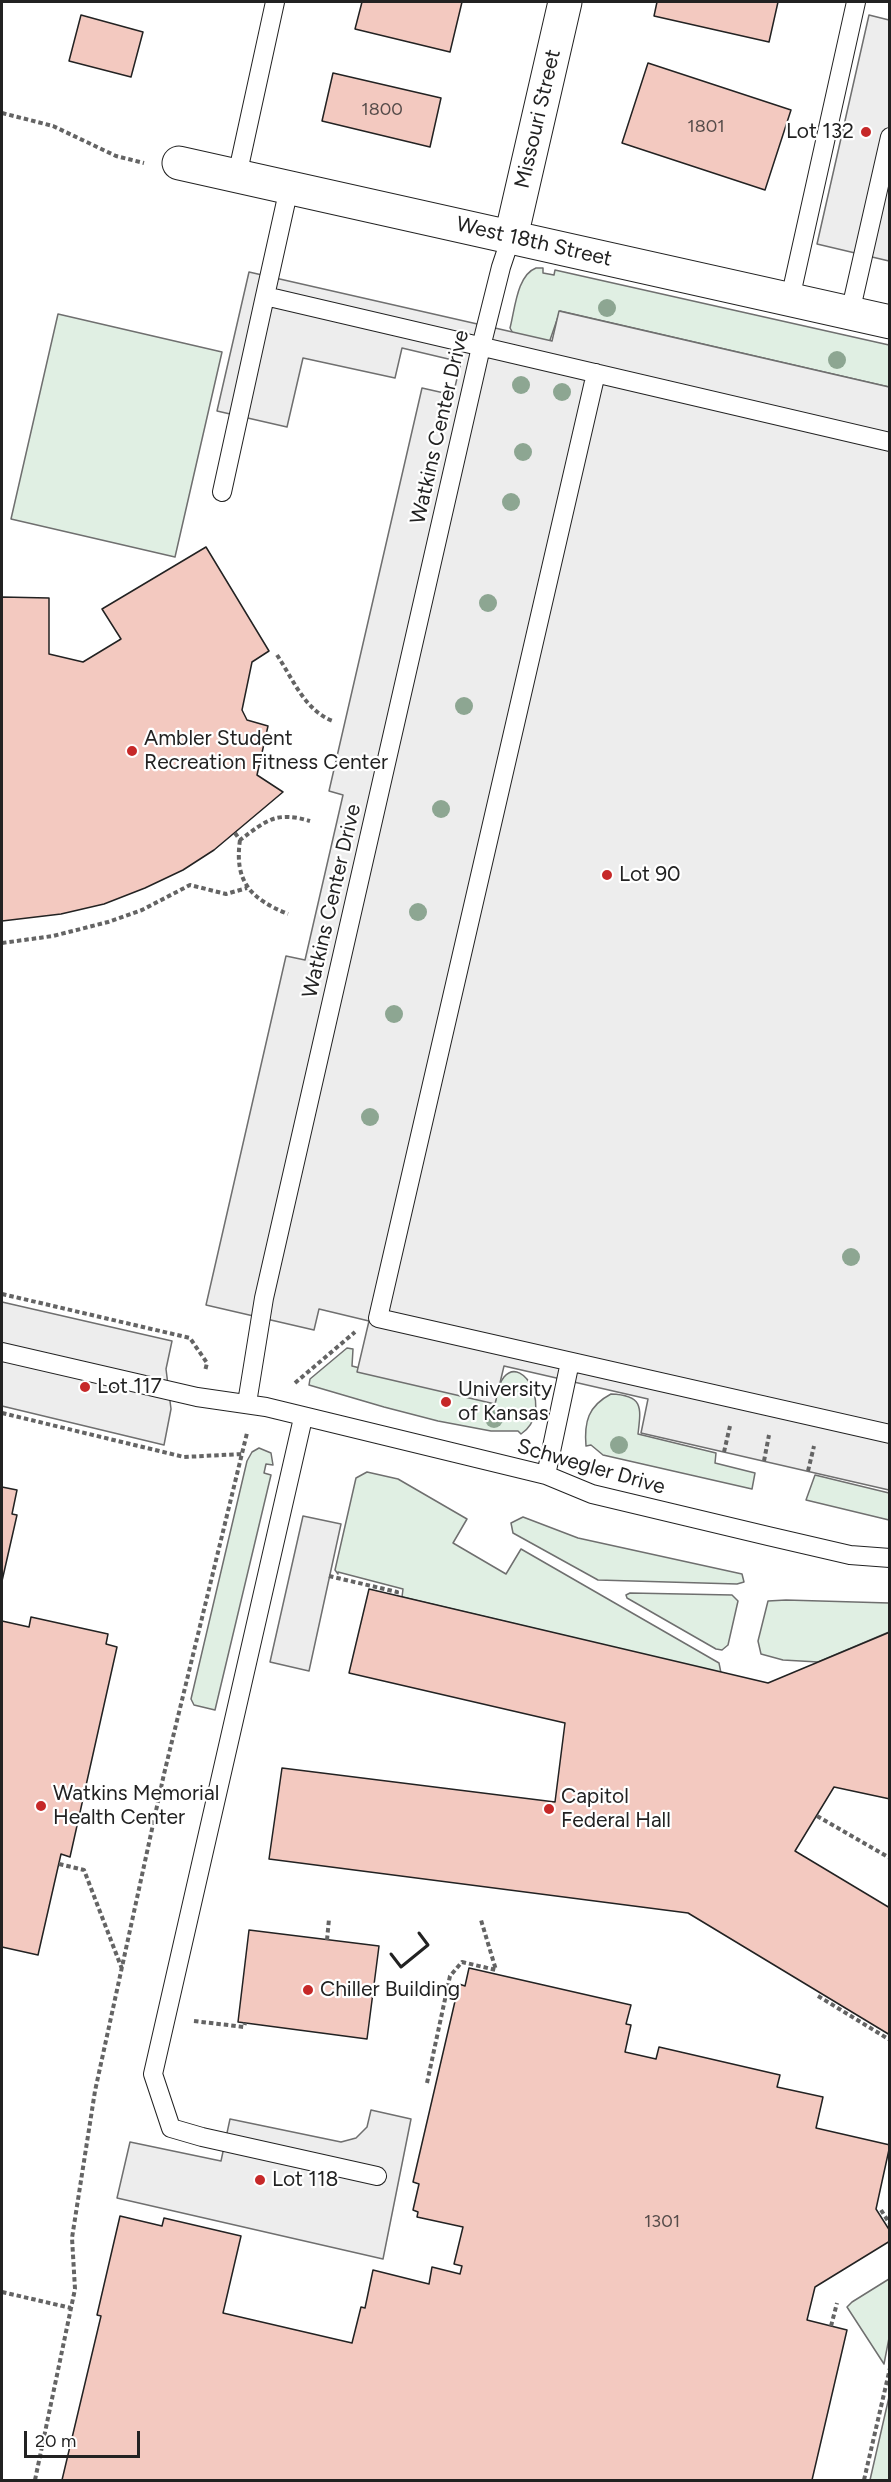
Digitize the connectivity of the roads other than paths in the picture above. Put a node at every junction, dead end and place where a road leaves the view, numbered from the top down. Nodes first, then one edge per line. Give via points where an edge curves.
1 (275, 2) edge
2 (565, 2) edge
3 (856, 2) edge
4 (890, 137) edge
5 (179, 163) road end
6 (237, 176) junction
7 (290, 188) junction
8 (511, 237) junction
9 (265, 296) junction
10 (790, 299) junction
11 (850, 313) junction
12 (890, 322) edge
13 (481, 347) junction
14 (596, 373) junction
15 (890, 442) edge
16 (222, 492) dead end
17 (2, 1353) edge
18 (570, 1362) junction
19 (247, 1403) junction
20 (303, 1418) junction
21 (890, 1434) edge
22 (546, 1475) junction
23 (890, 1558) edge
24 (377, 2176) dead end

1 - 6 lane
2 - 8 street, Missouri Street
3 - 10 lane
4 - 11 lane
5 - 6 street, West 18th Street
6 - 7 street, West 18th Street
7 - 8 street, West 18th Street
7 - 9 lane
8 - 10 street, West 18th Street
8 - 13 lane, Watkins Center Drive
9 - 13 lane
9 - 16 lane
10 - 11 street, West 18th Street
11 - 12 street, West 18th Street
13 - 14 lane
13 - 19 lane, Watkins Center Drive via 264,1298
14 - 15 lane
14 - 18 lane via 378,1318
17 - 19 lane, Schwegler Drive via 197,1397
18 - 21 lane
18 - 22 lane
19 - 20 lane, Schwegler Drive
20 - 22 lane, Schwegler Drive
20 - 24 lane via 153,2074 171,2128
22 - 23 lane, Schwegler Drive via 603,1497 850,1555

